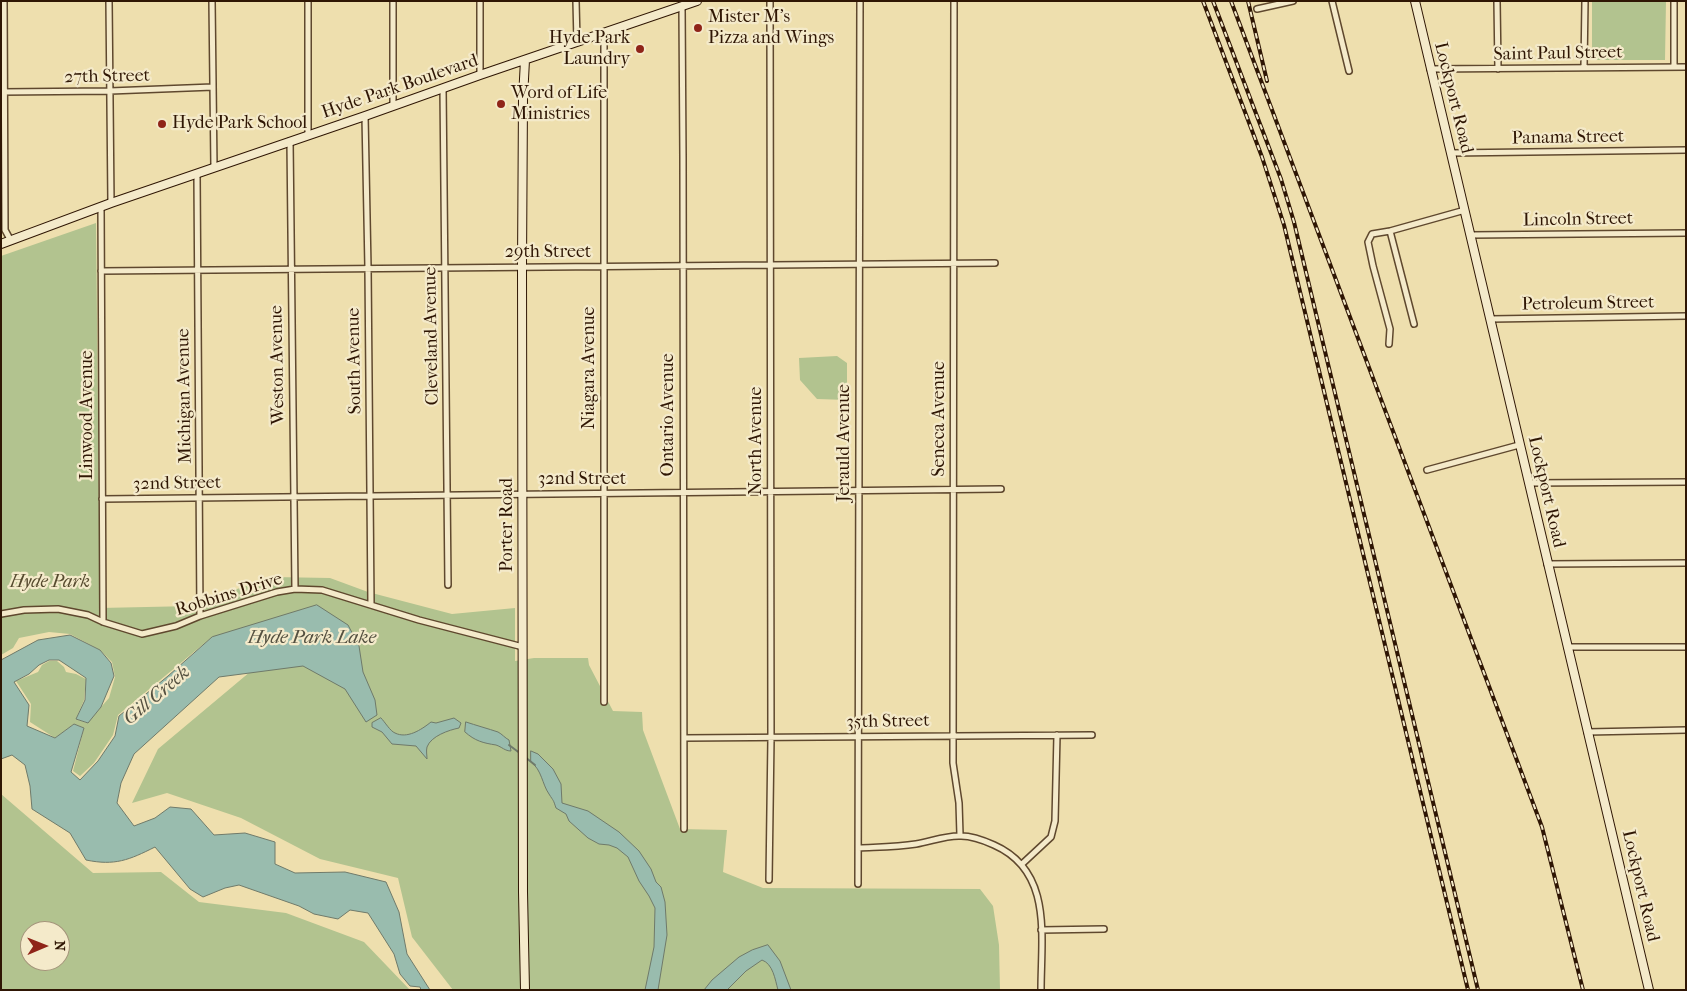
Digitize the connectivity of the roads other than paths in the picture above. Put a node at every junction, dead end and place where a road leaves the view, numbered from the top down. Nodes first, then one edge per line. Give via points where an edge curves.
1 (4, 1) edge
2 (108, 1) edge
3 (212, 1) edge
4 (308, 1) edge
5 (393, 1) edge
6 (480, 1) edge
7 (576, 1) edge
8 (697, 1) edge
9 (770, 1) edge
10 (860, 1) edge
11 (954, 1) edge
12 (1293, 1) edge
13 (1332, 1) edge
14 (1415, 1) edge
15 (1497, 1) edge
16 (1585, 1) edge
17 (1674, 1) edge
18 (682, 4) edge
19 (1257, 8) dead end
20 (604, 33) junction
21 (577, 42) junction
22 (525, 60) junction
23 (1584, 67) junction
24 (1674, 67) junction
25 (1686, 67) edge
26 (1498, 68) junction
27 (1430, 69) junction
28 (1348, 71) dead end
29 (480, 75) junction
30 (212, 87) junction
31 (444, 88) junction
32 (110, 91) junction
33 (3, 92) edge
34 (393, 105) junction
35 (365, 116) junction
36 (308, 135) junction
37 (290, 142) junction
38 (1686, 150) edge
39 (1451, 153) junction
40 (214, 168) junction
41 (197, 174) junction
42 (111, 203) junction
43 (101, 207) junction
44 (1465, 210) junction
45 (1390, 231) junction
46 (1686, 233) edge
47 (1471, 235) junction
48 (11, 241) junction
49 (1, 244) edge
50 (954, 263) junction
51 (995, 263) dead end
52 (770, 264) junction
53 (859, 264) junction
54 (684, 265) junction
55 (522, 266) junction
56 (604, 267) junction
57 (368, 268) junction
58 (445, 268) junction
59 (197, 269) junction
60 (291, 269) junction
61 (101, 270) junction
62 (1686, 316) edge
63 (1491, 319) junction
64 (1414, 324) dead end
65 (1389, 344) dead end
66 (1519, 445) junction
67 (1426, 470) dead end
68 (1686, 482) edge
69 (1528, 483) junction
70 (1001, 489) dead end
71 (859, 490) junction
72 (953, 490) junction
73 (771, 492) junction
74 (684, 493) junction
75 (604, 494) junction
76 (447, 495) junction
77 (523, 495) junction
78 (293, 496) junction
79 (370, 496) junction
80 (200, 498) junction
81 (102, 499) junction
82 (1686, 563) edge
83 (1547, 564) junction
84 (448, 585) dead end
85 (294, 589) junction
86 (371, 605) junction
87 (1, 614) edge
88 (200, 616) junction
89 (103, 622) junction
90 (523, 647) junction
91 (1686, 647) edge
92 (1567, 648) junction
93 (604, 702) dead end
94 (1686, 730) edge
95 (1587, 732) junction
96 (1057, 735) junction
97 (1092, 735) dead end
98 (858, 736) junction
99 (954, 736) junction
100 (684, 738) junction
101 (771, 738) junction
102 (684, 828) dead end
103 (960, 836) junction
104 (859, 848) junction
105 (1022, 864) junction
106 (769, 880) dead end
107 (858, 884) dead end
108 (1104, 929) dead end
109 (1041, 930) junction
110 (525, 990) edge
111 (1041, 990) edge
112 (1648, 990) edge

1 - 33 street
2 - 32 street
3 - 30 street
4 - 36 street
5 - 34 street
6 - 29 street
7 - 21 street
8 - 18 main road, Hyde Park Boulevard
9 - 52 street, North Avenue
10 - 53 street, Jerauld Avenue
11 - 50 street, Seneca Avenue
12 - 19 street
13 - 28 street
14 - 27 main road, Lockport Road
15 - 26 street
16 - 23 street
17 - 24 street
18 - 20 main road, Hyde Park Boulevard
18 - 54 street, Ontario Avenue
20 - 21 main road, Hyde Park Boulevard
20 - 56 street, Niagara Avenue
21 - 22 main road, Hyde Park Boulevard
22 - 29 main road, Hyde Park Boulevard
22 - 55 main road, Porter Road
23 - 24 street, Saint Paul Street
23 - 26 street, Saint Paul Street
24 - 25 street, Saint Paul Street
26 - 27 street, Saint Paul Street
27 - 39 main road, Lockport Road
29 - 31 main road, Hyde Park Boulevard
30 - 32 street, 27th Street
30 - 40 street
31 - 34 main road, Hyde Park Boulevard
31 - 58 street, Cleveland Avenue
32 - 33 street, 27th Street
32 - 42 street
33 - 48 street via 5,230
34 - 35 main road, Hyde Park Boulevard
35 - 36 main road, Hyde Park Boulevard
35 - 57 street, South Avenue
36 - 37 main road, Hyde Park Boulevard
37 - 40 main road, Hyde Park Boulevard
37 - 60 street, Weston Avenue
38 - 39 street, Panama Street
39 - 44 main road, Lockport Road
40 - 41 main road, Hyde Park Boulevard
41 - 42 main road, Hyde Park Boulevard
41 - 59 street, Michigan Avenue
42 - 43 main road, Hyde Park Boulevard
43 - 48 main road, Hyde Park Boulevard
43 - 61 street, Linwood Avenue
44 - 45 street
44 - 47 main road, Lockport Road
45 - 64 street
45 - 65 street via 1372,234 1368,242 1390,329
46 - 47 street, Lincoln Street
47 - 63 main road, Lockport Road
48 - 49 main road, Hyde Park Boulevard
50 - 51 street, 29th Street
50 - 53 street, 29th Street
50 - 72 street, Seneca Avenue
52 - 53 street, 29th Street
52 - 54 street, 29th Street
52 - 73 street, North Avenue
53 - 71 street, Jerauld Avenue
54 - 56 street, 29th Street
54 - 74 street, Ontario Avenue
55 - 56 street, 29th Street
55 - 58 street, 29th Street
55 - 77 main road, Porter Road
56 - 75 street, Niagara Avenue
57 - 58 street, 29th Street
57 - 60 street, 29th Street
57 - 79 street, South Avenue
58 - 76 street, Cleveland Avenue
59 - 60 street, 29th Street
59 - 61 street, 29th Street
59 - 80 street, Michigan Avenue
60 - 78 street, Weston Avenue
61 - 81 street, Linwood Avenue
62 - 63 street, Petroleum Street
63 - 66 main road, Lockport Road
66 - 67 street
66 - 69 main road, Lockport Road
68 - 69 street
69 - 83 main road, Lockport Road
70 - 72 street, 32nd Street
71 - 72 street, 32nd Street
71 - 73 street, 32nd Street
71 - 98 street, Jerauld Avenue
72 - 99 street, Seneca Avenue
73 - 74 street, 32nd Street
73 - 101 street, North Avenue
74 - 75 street, 32nd Street
74 - 100 street, Ontario Avenue
75 - 77 street, 32nd Street
75 - 93 street, Niagara Avenue
76 - 77 street, 32nd Street
76 - 79 street, 32nd Street
76 - 84 street, Cleveland Avenue
77 - 90 main road, Porter Road
78 - 79 street, 32nd Street
78 - 80 street, 32nd Street
78 - 85 street, Weston Avenue
79 - 86 street, South Avenue
80 - 81 street, 32nd Street
80 - 88 street, Michigan Avenue
81 - 89 street, Linwood Avenue
82 - 83 street
83 - 92 main road, Lockport Road
85 - 86 street, Robbins Drive via 322,590
85 - 88 street, Robbins Drive
86 - 90 street, Robbins Drive
87 - 89 street, Robbins Drive via 58,609 88,615
88 - 89 street, Robbins Drive via 142,634
90 - 110 main road, Porter Road
91 - 92 street
92 - 95 main road, Lockport Road
94 - 95 street
95 - 112 main road, Lockport Road
96 - 97 street, 35th Street
96 - 99 street, 35th Street
96 - 105 street via 1055,821 1051,837
98 - 99 street, 35th Street
98 - 101 street, 35th Street
98 - 104 street, Jerauld Avenue
99 - 103 street, Seneca Avenue via 953,763
100 - 101 street, 35th Street
100 - 102 street, Ontario Avenue
101 - 106 street, North Avenue
103 - 104 street via 915,844
103 - 105 street via 978,838 1005,850
104 - 107 street, Jerauld Avenue
105 - 109 street via 1033,880 1039,899
108 - 109 street
109 - 111 street

